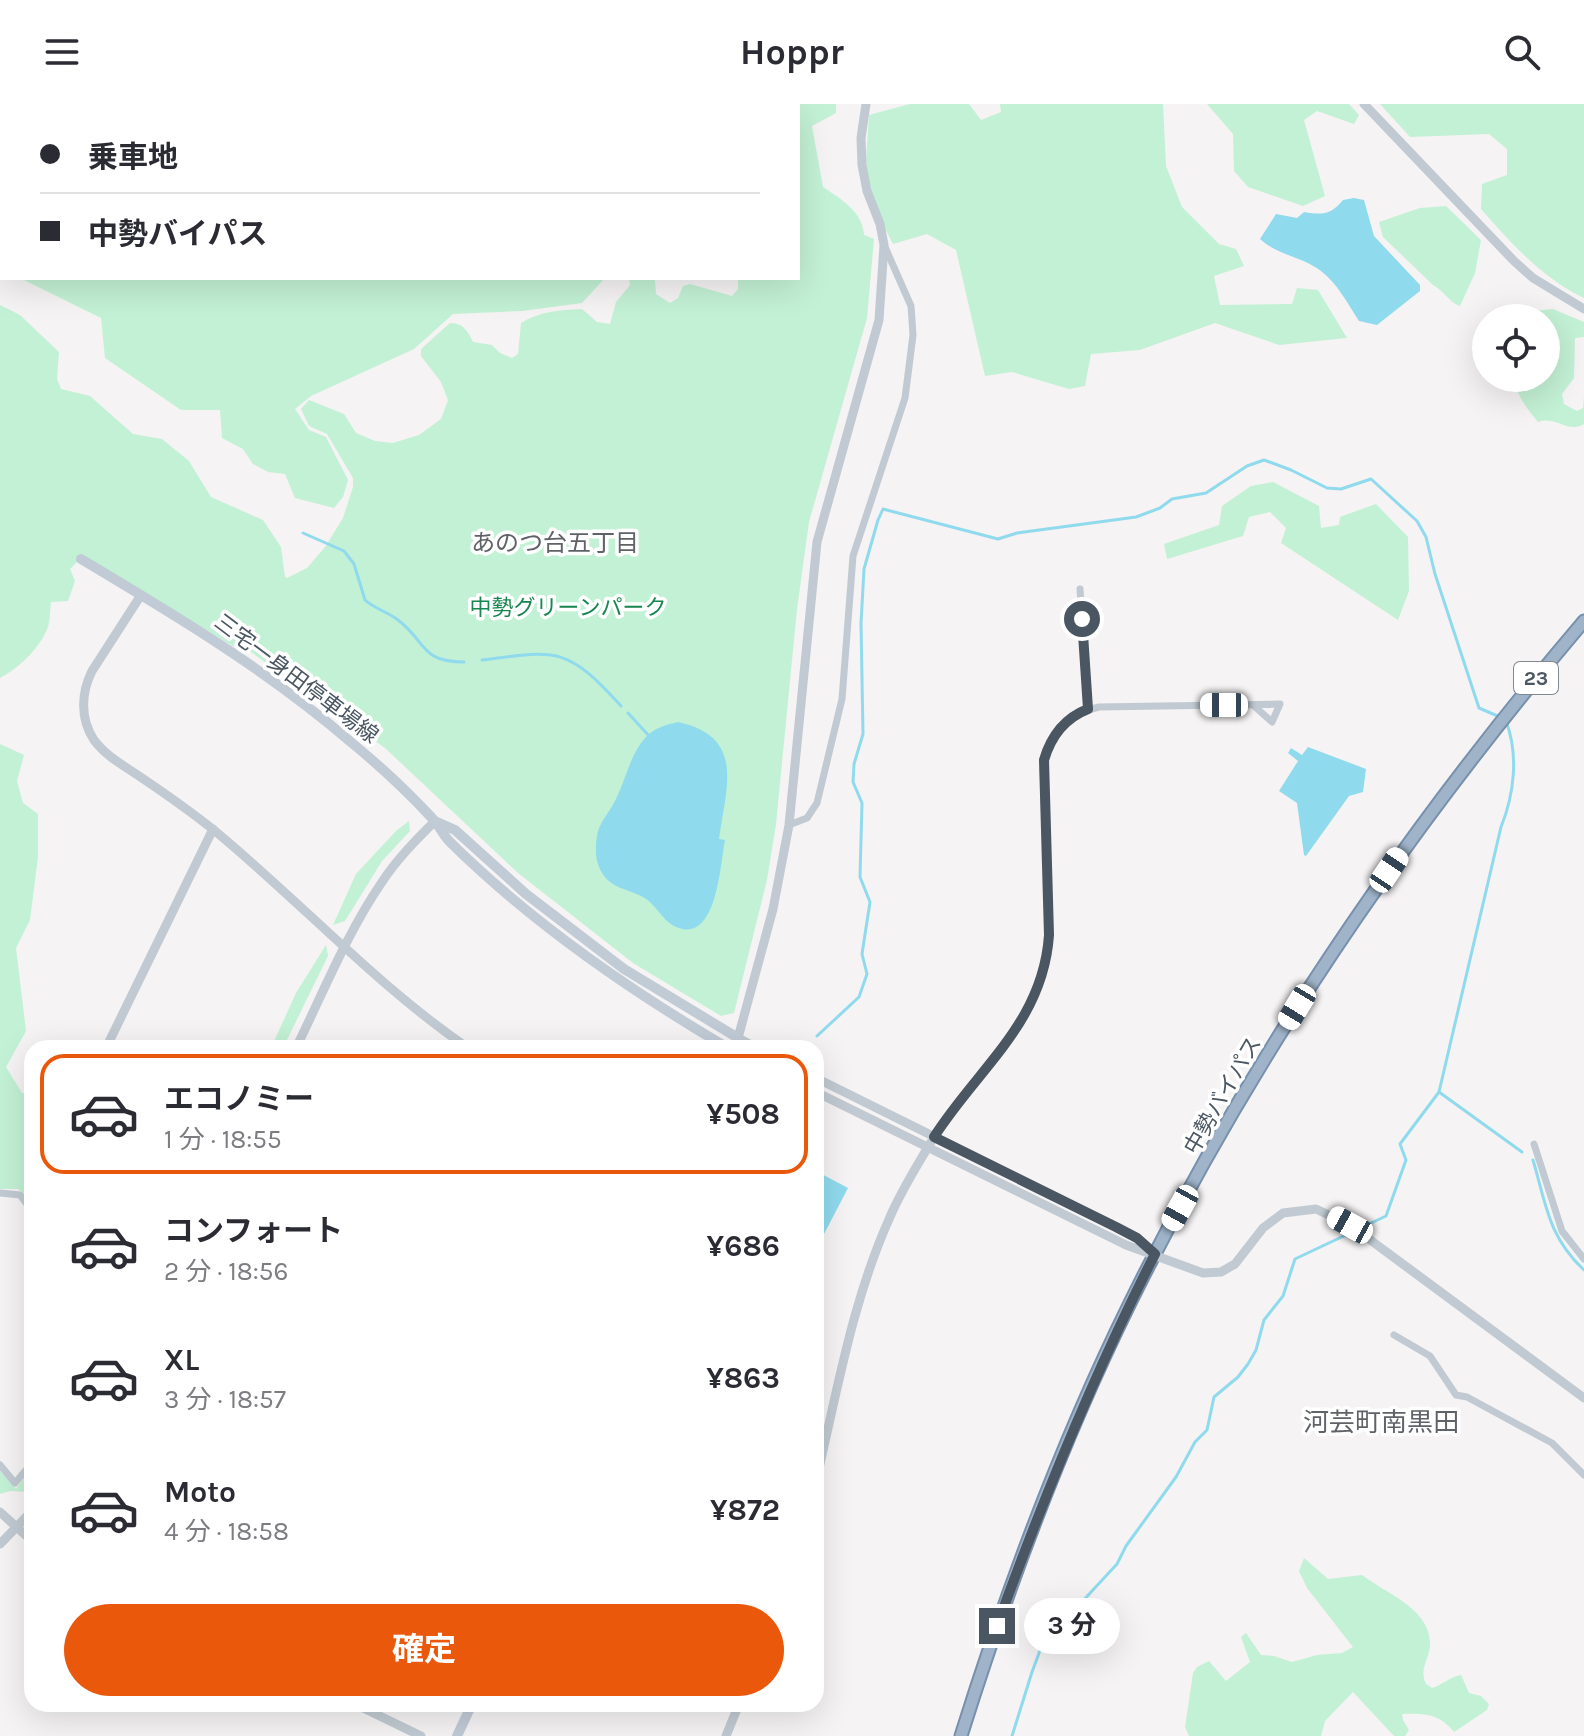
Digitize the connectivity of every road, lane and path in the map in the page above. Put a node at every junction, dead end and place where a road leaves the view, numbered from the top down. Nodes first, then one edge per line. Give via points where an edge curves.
1 (866, 104) edge
2 (1364, 104) edge
3 (884, 245) junction
4 (1584, 309) edge
5 (81, 559) dead end
6 (1080, 589) dead end
7 (141, 595) junction
8 (1584, 621) edge
9 (1253, 705) dead end
10 (1088, 709) junction
11 (435, 821) junction
12 (789, 825) junction
13 (213, 829) junction
14 (345, 948) junction
15 (110, 1040) edge
16 (300, 1040) edge
17 (455, 1040) edge
18 (714, 1040) edge
19 (732, 1040) edge
20 (738, 1040) edge
21 (824, 1082) edge
22 (824, 1096) edge
23 (934, 1137) junction
24 (1534, 1144) dead end
25 (928, 1147) junction
26 (0, 1193) edge
27 (24, 1200) edge
28 (1155, 1254) junction
29 (1584, 1259) edge
30 (1394, 1335) dead end
31 (1584, 1398) edge
32 (824, 1448) edge
33 (0, 1465) edge
34 (24, 1472) edge
35 (1584, 1475) edge
36 (0, 1512) edge
37 (24, 1520) edge
38 (16, 1529) junction
39 (24, 1535) edge
40 (0, 1544) edge
41 (372, 1712) edge
42 (468, 1712) edge
43 (736, 1712) edge
44 (421, 1736) edge
45 (457, 1736) edge
46 (726, 1736) edge
47 (961, 1736) edge

1 - 3 street via 862,165
2 - 4 street via 1514,261
3 - 12 street via 879,320 814,555
3 - 12 street via 911,306 905,398 853,556 842,699 817,803 807,818
5 - 7 main road, 三宅一身田停車場線
6 - 10 street
7 - 11 main road, 三宅一身田停車場線 via 290,692
7 - 13 street via 88,678 86,721 103,750
8 - 28 highway, 中勢バイパス / 23 via 1405,847 1297,1007
9 - 10 street
10 - 23 street via 1058,730 1044,760 1049,935 1037,989 1021,1023
11 - 14 street via 381,883
11 - 18 main road, 三宅一身田停車場線 via 458,849 589,959
11 - 19 main road, 三宅一身田停車場線 via 455,830 526,894 624,969
12 - 20 street
13 - 14 street
13 - 15 street
14 - 16 street
14 - 17 street
21 - 23 street
22 - 25 street
23 - 25 street
23 - 28 street via 1137,1238
24 - 29 street via 1562,1231
25 - 28 street via 1126,1245
25 - 32 street via 891,1214 860,1297
26 - 27 street
28 - 31 street via 1203,1273 1221,1272 1235,1264 1272,1220 1294,1210 1316,1209 1350,1225
28 - 47 highway, 中勢バイパス / 23 via 1029,1538
30 - 35 street via 1430,1356 1456,1395 1552,1443
33 - 34 street via 15,1483
36 - 38 street
37 - 38 street
38 - 39 street
38 - 40 street
41 - 44 street
42 - 45 main road
43 - 46 street

